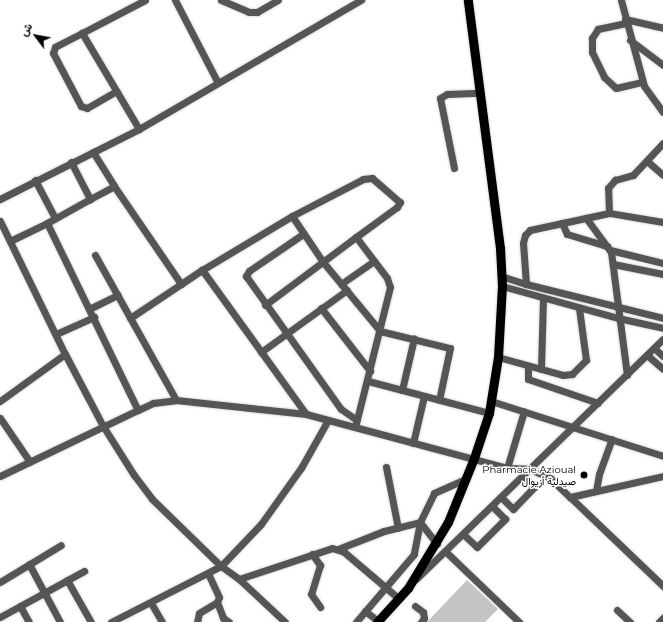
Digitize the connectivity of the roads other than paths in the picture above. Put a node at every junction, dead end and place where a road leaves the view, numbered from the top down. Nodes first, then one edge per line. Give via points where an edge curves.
1 (145, 0) edge
2 (175, 0) edge
3 (221, 0) edge
4 (278, 0) edge
5 (361, 0) edge
6 (468, 0) edge
7 (621, 0) edge
8 (626, 21) junction
9 (662, 25) edge
10 (82, 33) junction
11 (630, 40) junction
12 (663, 65) edge
13 (642, 82) junction
14 (218, 83) junction
15 (116, 91) junction
16 (480, 93) junction
17 (663, 112) edge
18 (139, 129) junction
19 (663, 143) edge
20 (94, 152) junction
21 (647, 161) junction
22 (72, 162) junction
23 (454, 168) dead end
24 (663, 175) edge
25 (35, 180) junction
26 (114, 186) junction
27 (0, 199) edge
28 (90, 199) junction
29 (609, 213) junction
30 (292, 216) junction
31 (55, 218) junction
32 (586, 218) junction
33 (0, 221) edge
34 (663, 222) edge
35 (47, 223) junction
36 (562, 223) junction
37 (303, 234) junction
38 (356, 237) junction
39 (10, 241) junction
40 (608, 248) junction
41 (95, 255) dead end
42 (374, 261) junction
43 (323, 262) junction
44 (663, 263) edge
45 (613, 264) junction
46 (202, 270) junction
47 (663, 274) edge
48 (501, 276) junction
49 (180, 284) junction
50 (341, 284) junction
51 (526, 284) junction
52 (502, 286) junction
53 (347, 290) junction
54 (118, 295) junction
55 (544, 298) junction
56 (265, 305) junction
57 (321, 308) junction
58 (579, 308) junction
59 (617, 308) junction
60 (89, 309) junction
61 (94, 317) junction
62 (130, 318) junction
63 (618, 318) junction
64 (663, 318) edge
65 (663, 328) edge
66 (380, 332) junction
67 (286, 333) junction
68 (56, 334) junction
69 (414, 338) junction
70 (663, 339) edge
71 (654, 348) junction
72 (261, 352) junction
73 (65, 354) junction
74 (647, 355) junction
75 (663, 356) edge
76 (498, 357) junction
77 (528, 366) junction
78 (541, 369) junction
79 (663, 369) edge
80 (370, 371) junction
81 (627, 375) junction
82 (368, 381) junction
83 (402, 390) junction
84 (424, 396) junction
85 (176, 400) junction
86 (439, 400) junction
87 (0, 401) edge
88 (491, 401) junction
89 (598, 403) junction
90 (138, 410) junction
91 (524, 411) junction
92 (489, 413) junction
93 (306, 414) junction
94 (0, 418) edge
95 (328, 420) junction
96 (356, 424) junction
97 (103, 426) junction
98 (574, 426) junction
99 (612, 439) junction
100 (413, 442) junction
101 (663, 456) edge
102 (474, 458) junction
103 (30, 462) junction
104 (386, 467) dead end
105 (507, 468) junction
106 (530, 469) junction
107 (0, 476) edge
108 (522, 476) junction
109 (663, 476) edge
110 (466, 479) junction
111 (596, 491) junction
112 (501, 497) junction
113 (570, 497) junction
114 (492, 506) junction
115 (420, 522) junction
116 (398, 528) junction
117 (463, 534) junction
118 (437, 544) junction
119 (61, 545) dead end
120 (338, 549) junction
121 (445, 551) junction
122 (312, 554) junction
123 (29, 564) junction
124 (221, 566) junction
125 (84, 571) dead end
126 (208, 572) junction
127 (239, 578) junction
128 (67, 580) junction
129 (0, 582) edge
130 (663, 586) edge
131 (384, 588) junction
132 (408, 588) junction
133 (44, 593) junction
134 (398, 598) junction
135 (217, 602) junction
136 (151, 603) junction
137 (20, 606) junction
138 (415, 606) dead end
139 (320, 607) dead end
140 (617, 610) dead end
141 (365, 611) junction
142 (0, 617) edge
143 (663, 618) edge
144 (224, 621) edge
145 (377, 621) edge
146 (29, 622) edge
147 (60, 622) edge
148 (91, 622) edge
149 (111, 622) edge
150 (162, 622) edge
151 (197, 622) edge
152 (285, 622) edge
153 (356, 622) edge
154 (421, 622) edge
155 (520, 622) edge
156 (630, 622) edge
157 (659, 622) edge

1 - 10 street
2 - 14 street
3 - 4 street via 249,12 257,12
5 - 14 street
6 - 16 main road
7 - 8 street
8 - 9 street
8 - 11 street
8 - 13 street via 598,29 592,38 592,52 604,77 616,88
10 - 15 street
10 - 15 street via 55,47 53,53 81,106 87,108
11 - 12 street
11 - 13 street
13 - 17 street via 648,95
14 - 18 street
15 - 18 street
16 - 23 street via 447,94 440,98
16 - 48 main road via 499,230
18 - 20 street
19 - 21 street
20 - 22 street
20 - 26 street
21 - 24 street
21 - 29 street via 633,175 615,180 608,188
22 - 25 street
22 - 28 street
25 - 27 street
25 - 31 street
26 - 28 street
26 - 49 street
28 - 31 street
29 - 32 street
29 - 34 street
30 - 37 street
30 - 38 street via 363,179 372,178 400,204
30 - 46 street
31 - 35 street
32 - 36 street
32 - 40 street
33 - 39 street
35 - 39 street
35 - 60 street
36 - 40 street via 567,234
36 - 51 street via 530,230 525,234
37 - 43 street
37 - 56 street via 246,275
38 - 42 street
38 - 43 street
39 - 68 street
40 - 44 street
40 - 45 street
41 - 54 street
42 - 50 street
42 - 66 street via 387,278 390,288
43 - 50 street
43 - 56 street
45 - 47 street
45 - 59 street
46 - 49 street
46 - 72 street
48 - 51 street
48 - 52 main road
49 - 62 street
50 - 53 street
51 - 59 street
52 - 55 street
52 - 76 main road
53 - 57 street
53 - 66 street
54 - 60 street
54 - 62 street
55 - 58 street
55 - 78 street
56 - 67 street
57 - 67 street
57 - 80 street
58 - 63 street
58 - 78 street via 585,362 568,376
59 - 63 street
59 - 64 street
60 - 61 street
61 - 68 street
61 - 90 street
62 - 85 street
63 - 65 street
63 - 81 street
66 - 69 street
66 - 80 street
67 - 72 street
67 - 96 street via 341,408
68 - 73 street
69 - 83 street
69 - 86 street via 450,348
70 - 71 street
71 - 74 street
71 - 75 street
72 - 93 street
73 - 87 street
73 - 97 street
74 - 79 street
74 - 81 street
76 - 77 street
76 - 88 main road
77 - 78 street
77 - 89 street via 528,379
80 - 82 street
81 - 89 street
82 - 83 street
82 - 96 street
83 - 84 street
84 - 86 street
84 - 100 street
85 - 90 street via 153,403
85 - 93 street
86 - 92 street
88 - 91 street
88 - 92 main road
89 - 98 street
90 - 97 street
91 - 98 street
91 - 105 street
92 - 102 main road
93 - 95 street
94 - 103 street
95 - 96 street
95 - 124 street via 301,468 261,524
96 - 100 street
97 - 103 street
97 - 124 street via 152,499
98 - 99 street
98 - 106 street
99 - 101 street
99 - 111 street via 599,474
100 - 102 street
102 - 105 street
102 - 110 main road
103 - 107 street
104 - 116 street
105 - 106 street
106 - 108 street
106 - 113 street via 550,478
108 - 112 street
108 - 112 street via 534,487 513,509
109 - 111 street
110 - 115 street via 434,493
110 - 118 main road
111 - 113 street
112 - 114 street
113 - 130 street
114 - 117 street
114 - 117 street via 504,519 477,546
115 - 116 street
115 - 118 street
115 - 131 street via 414,554
116 - 120 street via 384,530
117 - 121 street
118 - 132 main road
119 - 123 street
120 - 122 street via 332,548
120 - 131 street
121 - 132 street
121 - 155 street
122 - 127 street
122 - 139 street via 320,565 311,594
123 - 129 street
123 - 133 street
124 - 126 street
124 - 127 street
125 - 128 street
126 - 135 street via 219,597
126 - 136 street
127 - 152 street
128 - 133 street
128 - 148 street
131 - 134 street
131 - 141 street
132 - 134 main road
133 - 137 street
133 - 147 street
134 - 145 main road
135 - 144 street
135 - 151 street via 199,613
136 - 149 street
136 - 150 street
137 - 142 street
137 - 146 street
138 - 154 street via 423,612 424,618
140 - 156 street
141 - 145 street
141 - 153 street
143 - 157 street

